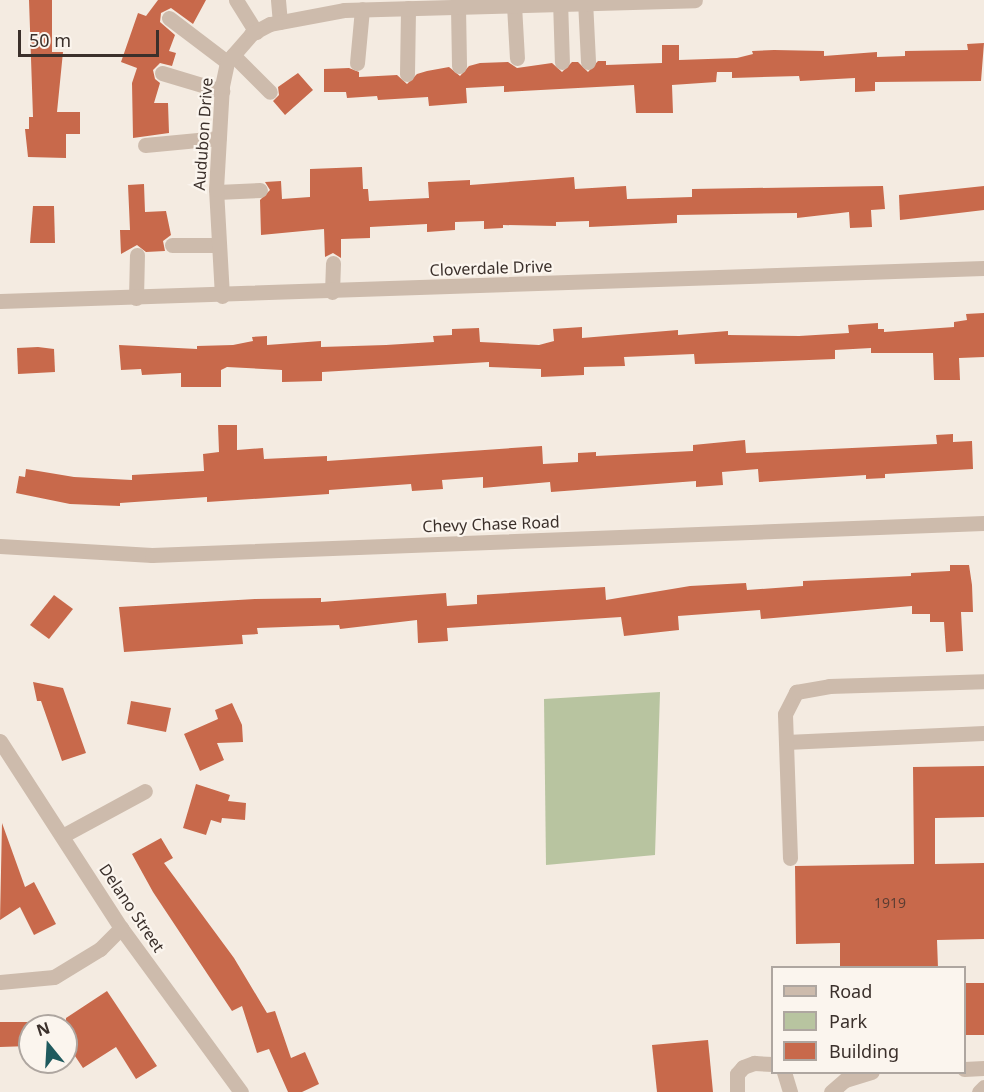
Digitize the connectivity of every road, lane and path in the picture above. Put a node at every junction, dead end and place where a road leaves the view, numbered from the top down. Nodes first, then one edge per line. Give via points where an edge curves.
1 (236, 0) edge
2 (278, 0) edge
3 (695, 0) edge
4 (560, 2) edge
5 (585, 2) edge
6 (479, 3) edge
7 (431, 4) edge
8 (514, 5) junction
9 (372, 6) edge
10 (413, 6) edge
11 (323, 7) edge
12 (458, 7) junction
13 (169, 18) dead end
14 (280, 22) junction
15 (256, 32) junction
16 (517, 58) dead end
17 (230, 59) junction
18 (562, 62) dead end
19 (588, 62) dead end
20 (357, 63) dead end
21 (459, 66) dead end
22 (162, 73) dead end
23 (407, 74) dead end
24 (222, 91) junction
25 (270, 92) dead end
26 (219, 138) junction
27 (145, 145) dead end
28 (260, 190) dead end
29 (217, 192) junction
30 (172, 245) dead end
31 (219, 245) junction
32 (137, 255) dead end
33 (333, 263) dead end
34 (984, 268) edge
35 (332, 292) junction
36 (222, 296) junction
37 (136, 298) junction
38 (0, 301) edge
39 (984, 523) edge
40 (0, 546) edge
41 (984, 681) edge
42 (984, 733) edge
43 (0, 741) edge
44 (786, 742) junction
45 (145, 790) dead end
46 (64, 836) junction
47 (790, 858) dead end
48 (121, 928) junction
49 (0, 982) edge
50 (771, 1064) edge
51 (984, 1068) edge
52 (966, 1069) edge
53 (785, 1074) edge
54 (865, 1074) edge
55 (984, 1087) edge
56 (241, 1092) edge
57 (737, 1092) edge
58 (790, 1092) edge
59 (831, 1092) edge
60 (979, 1092) edge

1 - 15 street
2 - 14 street
3 - 5 street
4 - 5 street
4 - 8 street
4 - 18 street
5 - 19 street
6 - 8 street
6 - 12 street
7 - 10 street
7 - 12 street
8 - 16 street
9 - 10 street
9 - 11 street
9 - 20 street
10 - 23 street
11 - 14 street
12 - 21 street
13 - 17 street
14 - 15 street
15 - 17 street
17 - 24 street, Audubon Drive
17 - 25 street
22 - 24 street
24 - 26 street, Audubon Drive
26 - 27 street
26 - 29 street, Audubon Drive
28 - 29 street
29 - 31 street, Audubon Drive
30 - 31 street
31 - 36 street, Audubon Drive
32 - 37 street
33 - 35 street
34 - 35 street, Cloverdale Drive
35 - 36 street, Cloverdale Drive
36 - 37 street, Cloverdale Drive
37 - 38 street, Cloverdale Drive
39 - 40 street, Chevy Chase Road via 152,555
41 - 44 street via 803,689 786,707
42 - 44 street
43 - 46 street, Delano Street
44 - 47 street
45 - 46 street
46 - 48 street, Delano Street
48 - 49 street via 100,950 54,977
48 - 56 street, Delano Street
50 - 57 street via 743,1067 737,1074
51 - 52 street
53 - 58 street
54 - 59 street via 845,1080
55 - 60 street

